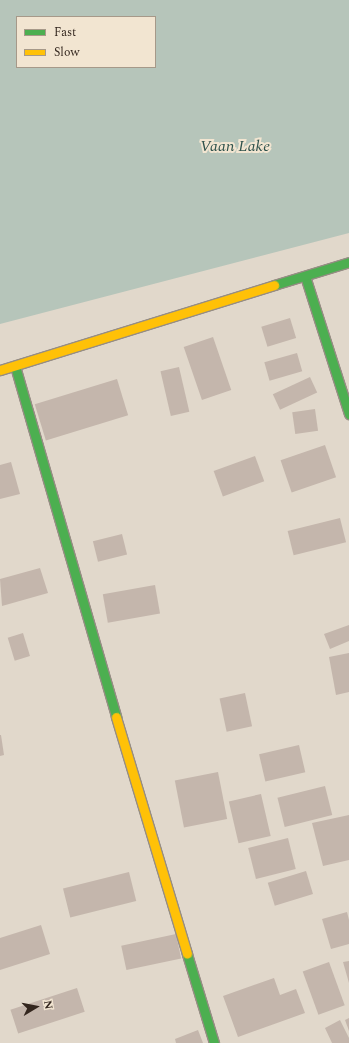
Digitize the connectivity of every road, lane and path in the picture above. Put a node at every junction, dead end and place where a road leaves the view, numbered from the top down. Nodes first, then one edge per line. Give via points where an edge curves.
1 (349, 262) edge
2 (305, 276) junction
3 (15, 366) junction
4 (0, 370) edge
5 (349, 414) edge
6 (214, 1043) edge

1 - 2 street
2 - 3 street
2 - 5 street
3 - 4 street
3 - 6 street via 149,830

